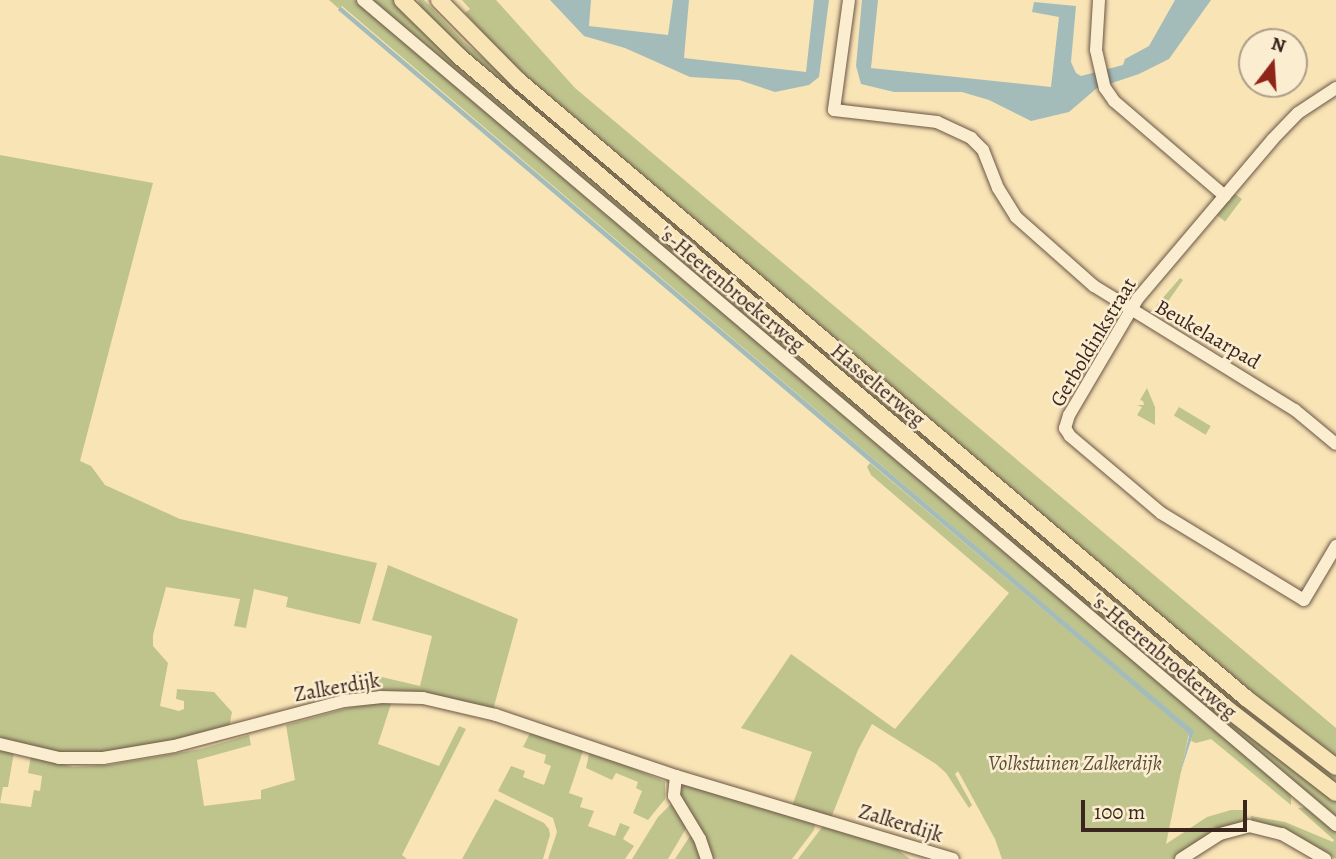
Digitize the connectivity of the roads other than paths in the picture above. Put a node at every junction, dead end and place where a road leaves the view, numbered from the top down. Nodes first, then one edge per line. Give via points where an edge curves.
1 (363, 0) edge
2 (402, 0) edge
3 (439, 0) edge
4 (849, 0) edge
5 (1099, 0) edge
6 (1336, 88) edge
7 (1224, 196) junction
8 (1132, 312) junction
9 (1336, 444) edge
10 (1336, 546) edge
11 (0, 744) edge
12 (1336, 767) edge
13 (676, 776) junction
14 (1336, 793) edge
15 (1336, 825) edge
16 (707, 859) edge
17 (953, 859) edge
18 (1181, 859) edge
19 (1325, 859) edge

1 - 15 street, 's-Heerenbroekerweg
2 - 14 main road, Hasselterweg via 460,57 1193,680
3 - 12 main road, Hasselterweg via 550,108 1246,698
4 - 8 street, Beukelaarpad via 834,110 937,122 971,138 983,150 1016,217 1094,286
5 - 7 street via 1097,66 1105,88 1114,101
6 - 7 street, Gerboldinkstraat via 1298,113
7 - 8 street, Gerboldinkstraat via 1138,298
8 - 9 street, Beukelaarpad via 1286,404
8 - 10 street, Gerboldinkstraat via 1068,419 1065,428 1070,436 1174,522 1304,600
11 - 13 street, Zalkerdijk via 59,758 103,758 174,746 344,701 403,697 444,701 496,715
13 - 16 street via 674,796
13 - 17 street, Zalkerdijk
18 - 19 street via 1220,834 1248,826 1282,834

